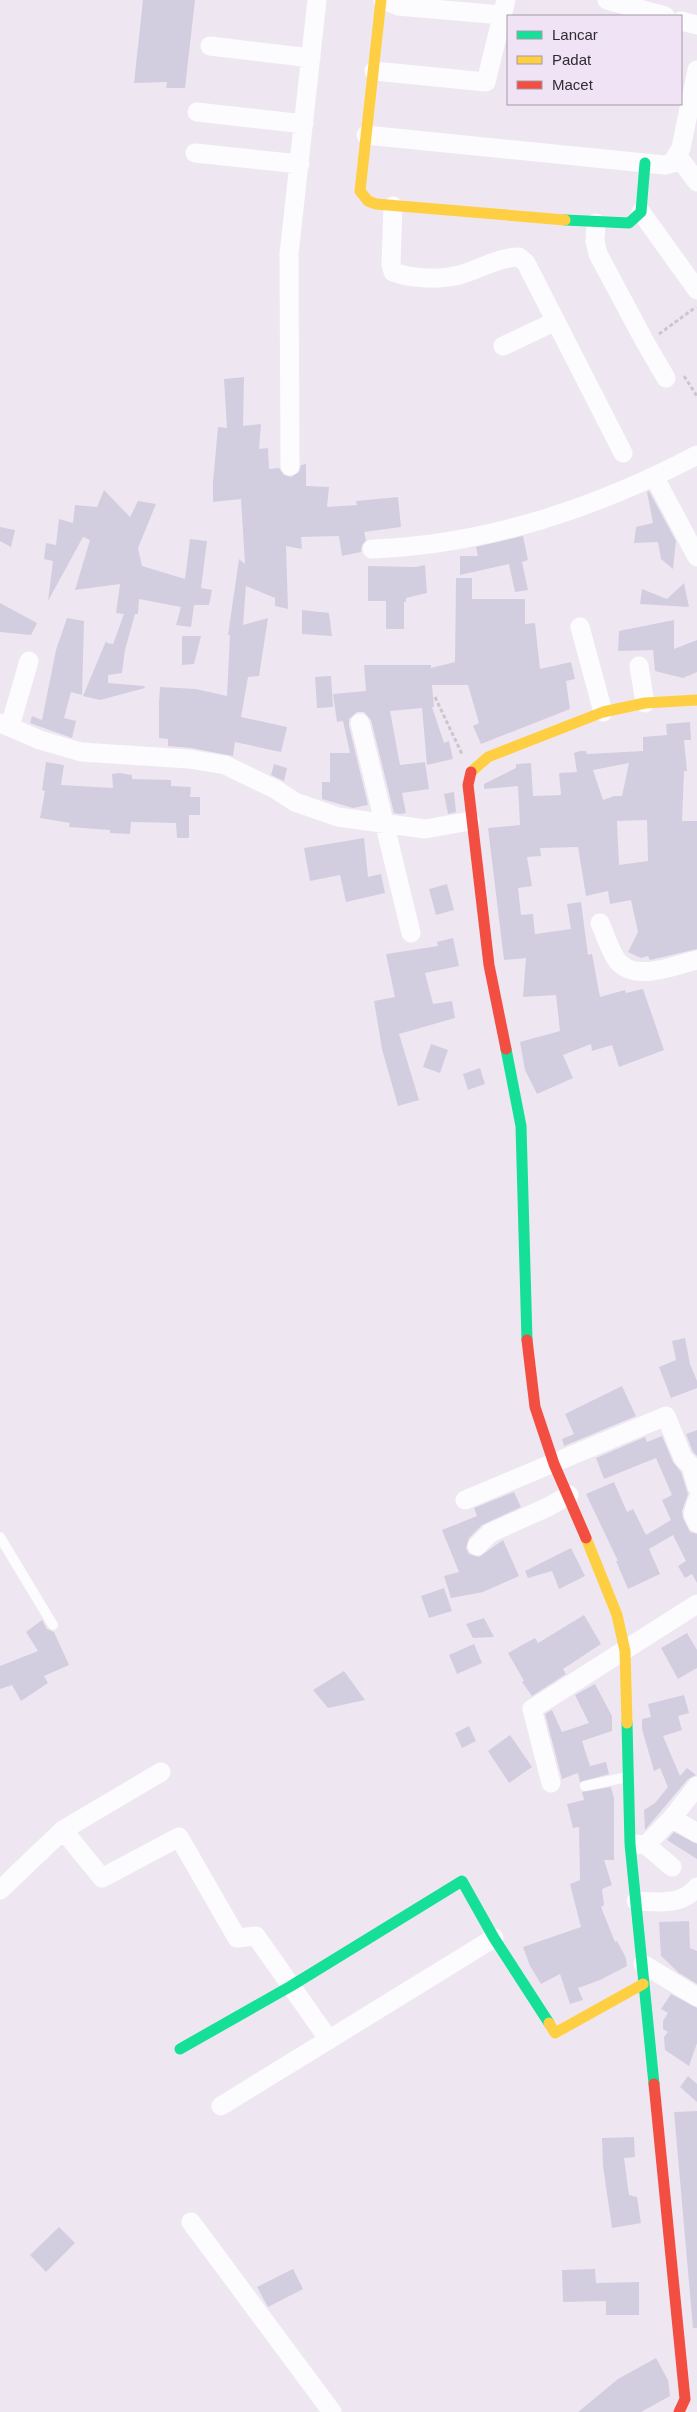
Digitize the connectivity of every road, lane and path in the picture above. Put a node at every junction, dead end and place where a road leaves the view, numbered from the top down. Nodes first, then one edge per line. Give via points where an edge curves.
1 (317, 0) edge
2 (382, 0) edge
3 (607, 0) edge
4 (504, 8) edge
5 (661, 15) edge
6 (682, 21) edge
7 (697, 25) edge
8 (502, 44) edge
9 (210, 46) dead end
10 (311, 58) junction
11 (697, 70) edge
12 (374, 72) junction
13 (690, 91) edge
14 (197, 112) dead end
15 (304, 124) junction
16 (366, 135) junction
17 (195, 153) dead end
18 (677, 155) junction
19 (645, 163) junction
20 (300, 164) junction
21 (697, 182) edge
22 (393, 206) junction
23 (641, 212) junction
24 (596, 223) junction
25 (697, 290) edge
26 (697, 307) edge
27 (556, 321) junction
28 (645, 342) junction
29 (503, 346) dead end
30 (666, 378) dead end
31 (623, 453) dead end
32 (697, 455) edge
33 (290, 466) dead end
34 (655, 478) junction
35 (372, 549) dead end
36 (697, 557) edge
37 (580, 627) dead end
38 (30, 661) dead end
39 (638, 666) dead end
40 (435, 697) dead end
41 (697, 700) edge
42 (645, 703) junction
43 (604, 712) junction
44 (360, 723) dead end
45 (5, 725) edge
46 (471, 772) junction
47 (470, 821) junction
48 (384, 824) junction
49 (600, 923) dead end
50 (411, 933) dead end
51 (697, 960) edge
52 (554, 1464) junction
53 (697, 1486) edge
54 (569, 1495) junction
55 (465, 1500) dead end
56 (697, 1502) edge
57 (697, 1523) edge
58 (0, 1537) edge
59 (476, 1546) dead end
60 (697, 1604) edge
61 (53, 1625) dead end
62 (625, 1651) junction
63 (161, 1772) dead end
64 (628, 1776) junction
65 (551, 1784) dead end
66 (585, 1786) dead end
67 (697, 1786) edge
68 (672, 1818) junction
69 (63, 1830) junction
70 (697, 1833) edge
71 (638, 1844) junction
72 (672, 1867) dead end
73 (697, 1887) edge
74 (0, 1890) edge
75 (636, 1901) junction
76 (494, 1938) junction
77 (643, 1964) junction
78 (643, 1984) junction
79 (291, 1986) junction
80 (697, 1997) edge
81 (330, 2040) junction
82 (180, 2049) dead end
83 (221, 2106) dead end
84 (191, 2222) dead end
85 (697, 2391) edge
86 (685, 2399) junction
87 (332, 2412) edge
88 (664, 2412) edge
89 (679, 2412) edge

1 - 10 street
2 - 4 street via 398,6
2 - 12 street
3 - 5 street
4 - 8 street
6 - 7 street
8 - 12 street via 486,82
9 - 10 street
10 - 15 street
11 - 13 street
12 - 16 street
13 - 18 street via 681,148
14 - 15 street
15 - 20 street
16 - 19 street
16 - 22 street via 360,191 368,201
17 - 20 street
18 - 19 street via 672,163
18 - 21 street
19 - 23 street
20 - 33 street via 289,254
22 - 24 street
22 - 27 street via 393,272 430,278 458,275 509,257 519,257 526,263
23 - 24 street via 629,223
23 - 25 street
24 - 28 street via 598,254
26 - 28 path
27 - 29 street
27 - 31 street
28 - 30 street
32 - 34 street
34 - 35 street via 540,522 419,547
34 - 36 street
37 - 43 street
38 - 45 street
39 - 42 street
40 - 46 path
41 - 42 street
42 - 43 street
43 - 46 street via 488,757
44 - 48 street
45 - 48 street via 81,752 189,759 225,766 295,802 338,817
46 - 47 street via 468,785
47 - 48 street via 425,829
47 - 52 street via 489,965 521,1126 527,1337 535,1407
48 - 50 street
49 - 51 street via 617,960 634,971 649,972
52 - 53 street via 666,1416 683,1458 691,1466
52 - 54 street
52 - 55 street
54 - 59 street via 490,1533
54 - 62 street via 617,1615
56 - 57 street via 692,1514
58 - 61 lane
60 - 62 street
62 - 64 street
62 - 65 street via 532,1709
63 - 69 street
64 - 66 lane
64 - 71 street
67 - 68 street
68 - 70 street
68 - 71 street
69 - 74 street
69 - 79 street via 102,1878 179,1837 238,1938 256,1936
71 - 72 street
71 - 75 street
73 - 75 street via 689,1896 679,1900
75 - 77 street
76 - 78 street via 554,2033
76 - 79 street via 462,1881
76 - 81 street
77 - 78 street
77 - 80 street
78 - 86 street
79 - 81 street
79 - 82 street
81 - 83 street
84 - 87 street
85 - 86 street
86 - 88 street
86 - 89 street

